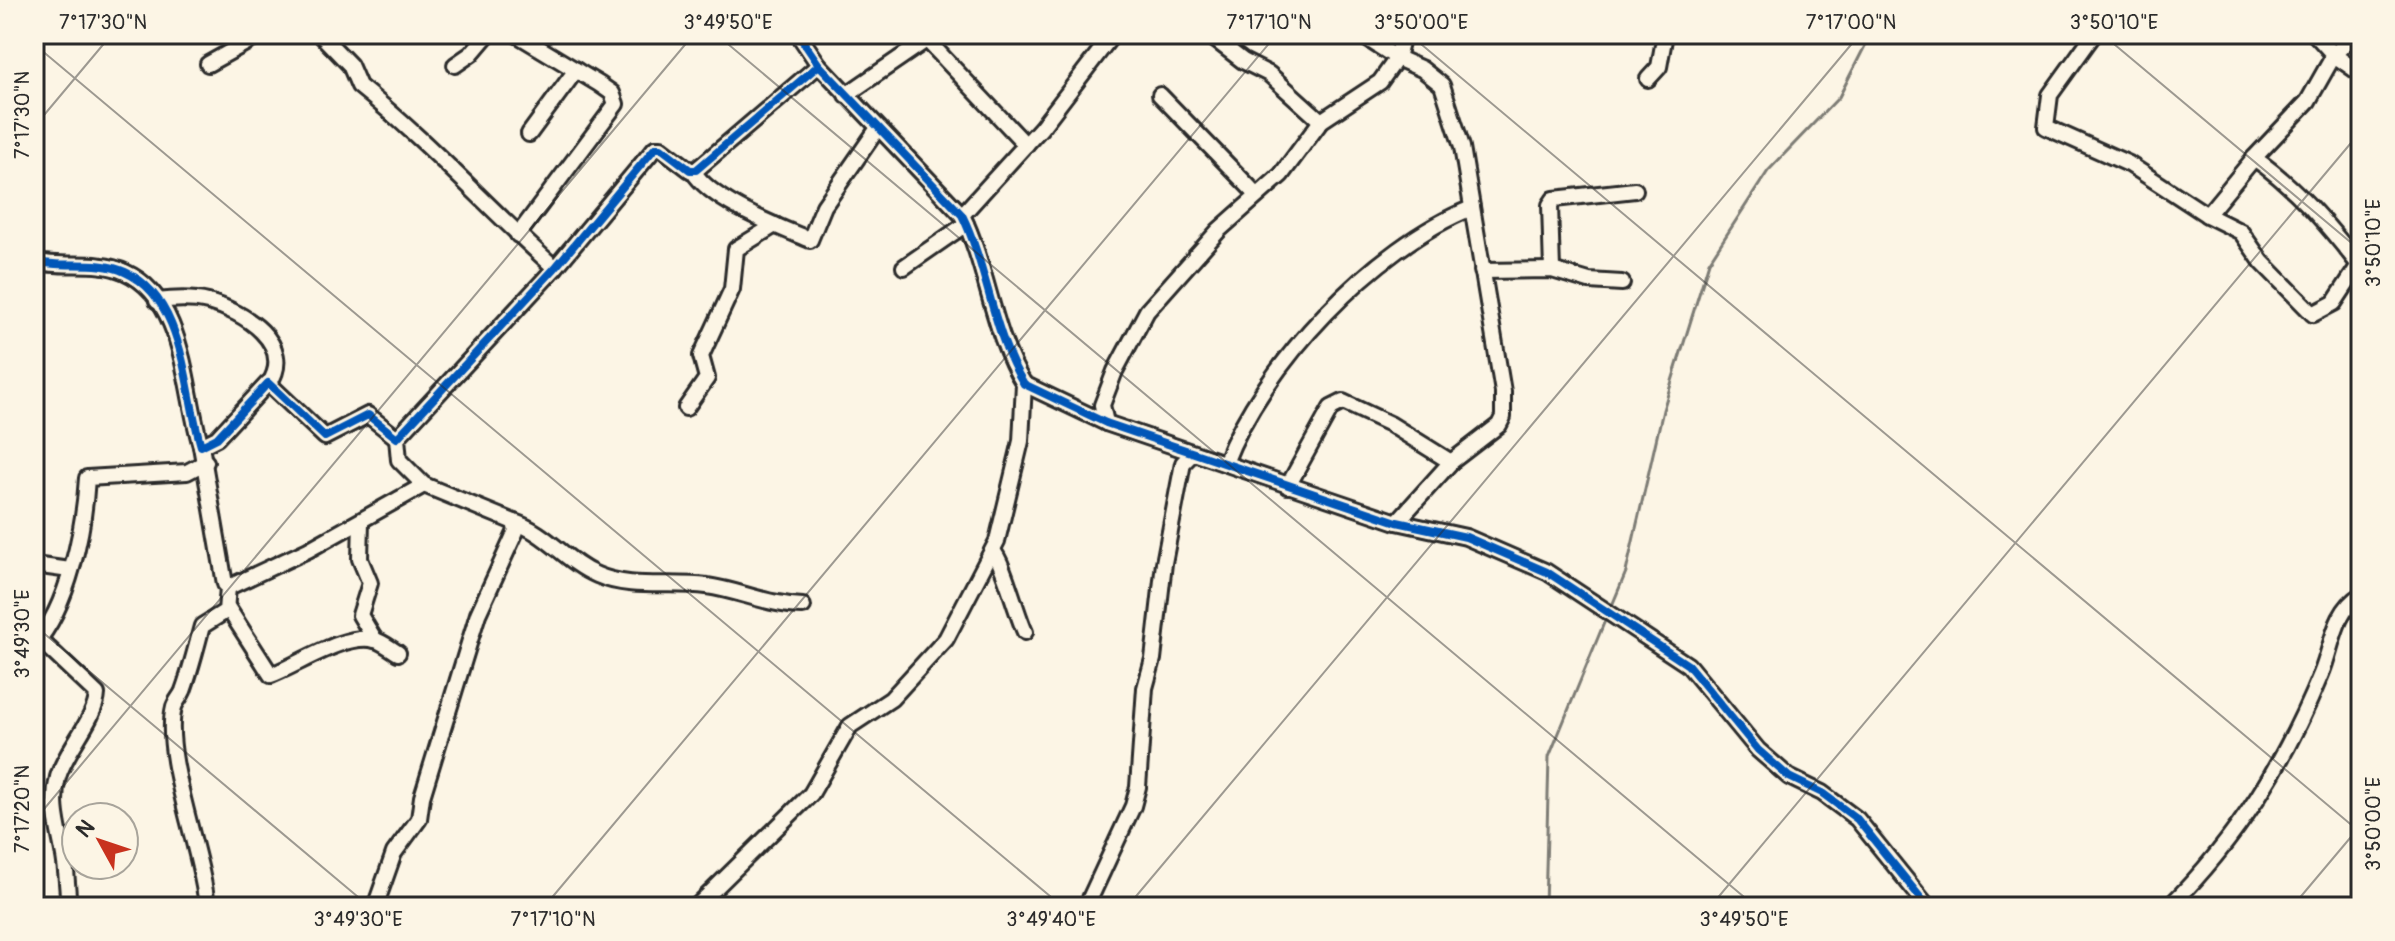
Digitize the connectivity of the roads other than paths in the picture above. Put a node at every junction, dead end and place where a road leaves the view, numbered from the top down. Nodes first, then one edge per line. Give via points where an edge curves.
1 (262, 34) edge
2 (320, 34) edge
3 (488, 34) edge
4 (516, 34) edge
5 (798, 34) edge
6 (1113, 34) edge
7 (1208, 34) edge
8 (1360, 34) edge
9 (1403, 34) edge
10 (1665, 34) edge
11 (2094, 34) edge
12 (2315, 34) edge
13 (2354, 34) edge
14 (931, 36) edge
15 (2334, 55) junction
16 (1397, 58) junction
17 (208, 64) dead end
18 (455, 65) dead end
19 (819, 65) junction
20 (576, 70) junction
21 (2361, 74) edge
22 (1648, 79) dead end
23 (846, 95) junction
24 (1160, 95) dead end
25 (1321, 121) junction
26 (878, 128) junction
27 (529, 134) dead end
28 (1026, 145) junction
29 (2254, 158) junction
30 (693, 171) junction
31 (1635, 190) dead end
32 (1257, 195) junction
33 (1472, 208) junction
34 (2207, 215) junction
35 (964, 219) junction
36 (775, 225) junction
37 (518, 235) junction
38 (34, 261) edge
39 (904, 267) dead end
40 (555, 268) junction
41 (1552, 270) junction
42 (1482, 271) junction
43 (1622, 283) dead end
44 (157, 301) junction
45 (269, 384) junction
46 (1024, 384) junction
47 (1102, 405) junction
48 (686, 408) dead end
49 (1083, 414) junction
50 (1106, 423) junction
51 (397, 438) junction
52 (201, 446) junction
53 (1188, 458) junction
54 (206, 462) junction
55 (1451, 462) junction
56 (1225, 463) junction
57 (424, 485) junction
58 (1288, 486) junction
59 (361, 521) junction
60 (514, 522) junction
61 (1397, 522) junction
62 (993, 551) junction
63 (34, 565) edge
64 (70, 570) junction
65 (228, 587) junction
66 (2361, 595) edge
67 (803, 606) dead end
68 (228, 608) junction
69 (1025, 632) dead end
70 (375, 640) junction
71 (36, 642) edge
72 (398, 653) dead end
73 (69, 907) edge
74 (207, 907) edge
75 (375, 907) edge
76 (696, 907) edge
77 (1086, 907) edge
78 (1928, 907) edge
79 (2169, 907) edge

1 - 17 street
2 - 37 street via 350,65 359,86 469,182
3 - 18 street
4 - 20 street
5 - 19 street
6 - 28 street
7 - 25 street via 1269,74
8 - 16 street
9 - 16 street
10 - 22 street via 1659,67
11 - 34 street via 2050,95 2046,127 2129,164
12 - 15 street
13 - 15 street
14 - 23 street
14 - 28 street
15 - 21 street
15 - 29 street via 2308,101
16 - 25 street via 1380,82
16 - 33 street via 1442,85 1462,147
19 - 23 street
19 - 30 street
20 - 27 street
20 - 37 street via 612,93 616,104
23 - 26 street
24 - 32 street
25 - 32 street via 1281,175
26 - 35 street
26 - 36 street via 824,206 810,240
28 - 35 street
29 - 34 street
29 - 34 street via 2327,223 2359,265 2334,303 2313,314 2262,262 2241,232
30 - 36 street via 700,182
30 - 40 street via 655,148
31 - 41 street via 1554,199
32 - 47 street via 1147,311
33 - 42 street
33 - 56 street via 1421,232 1348,291 1308,333 1246,416
35 - 39 street
35 - 46 street
36 - 48 street via 736,249 732,289 701,356 707,378
37 - 40 street
38 - 44 street via 126,272
40 - 51 street
41 - 42 street
41 - 43 street via 1589,281
42 - 55 street via 1503,417 1491,433
44 - 45 street via 208,302 252,324 265,334 278,357 279,369
44 - 52 street via 181,347
45 - 51 street via 325,437 368,415
45 - 52 street via 217,438
46 - 49 street
46 - 62 street via 1021,441
47 - 49 street
47 - 50 street
49 - 50 street
50 - 53 street
51 - 57 street via 399,460
52 - 54 street
53 - 56 street
53 - 77 street via 1164,563 1145,688 1138,787
54 - 64 street via 187,472 87,478 82,535
54 - 65 street
55 - 58 street via 1343,402 1331,408
55 - 61 street
56 - 58 street
57 - 59 street
57 - 60 street
58 - 61 street
59 - 65 street
59 - 70 street via 360,559 370,583 360,615
60 - 67 street via 530,527 607,579 734,590 769,604
60 - 75 street via 514,540 478,614 422,797 423,809 394,853
61 - 78 street via 1466,537 1525,562 1659,643 1688,665 1758,750 1789,777 1857,819
62 - 69 street
62 - 76 street via 946,639 891,699 850,726 811,794
63 - 64 street
64 - 71 street
65 - 68 street
66 - 79 street via 2341,616 2298,732 2252,812
68 - 70 street via 271,675 338,645
68 - 74 street via 202,626 174,707 174,742
70 - 72 street
71 - 73 street via 97,694 57,782 54,817

